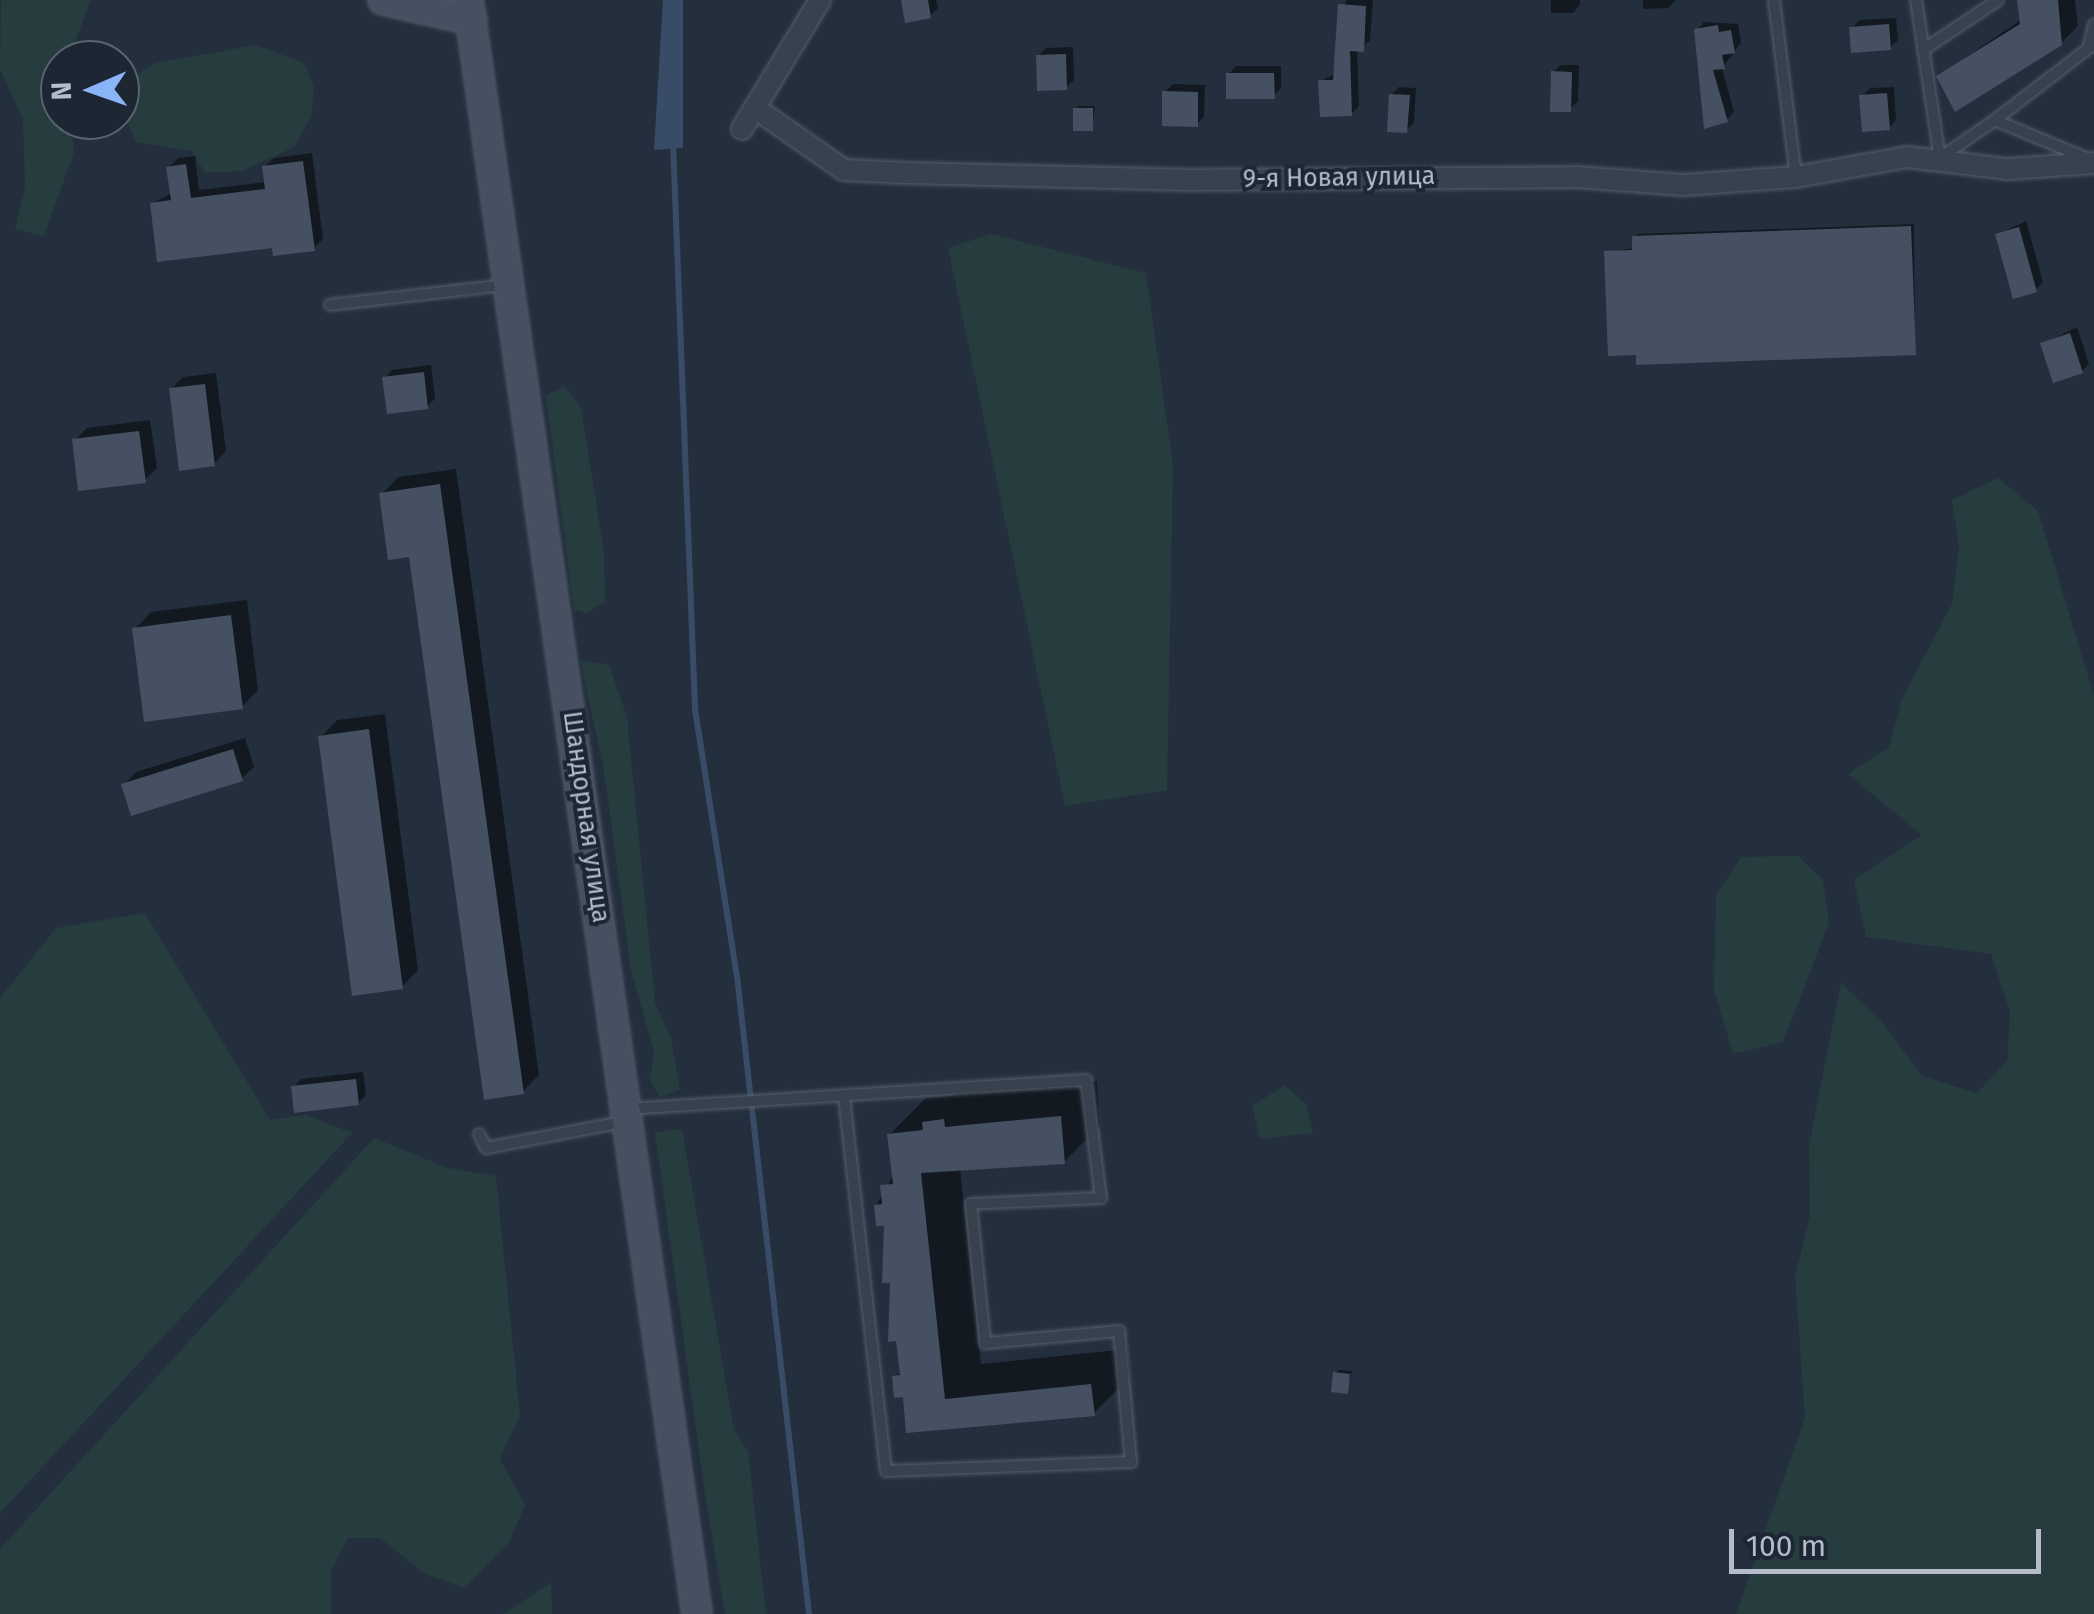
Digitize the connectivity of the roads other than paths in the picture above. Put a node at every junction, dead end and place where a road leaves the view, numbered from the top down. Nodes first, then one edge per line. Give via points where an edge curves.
1 (383, 0) edge
2 (820, 0) edge
3 (1774, 0) edge
4 (1916, 0) edge
5 (1998, 0) edge
6 (470, 10) edge
7 (2094, 24) edge
8 (2092, 45) edge
9 (1923, 50) junction
10 (755, 108) junction
11 (1995, 120) junction
12 (742, 129) dead end
13 (1940, 158) junction
14 (2094, 162) edge
15 (1796, 176) junction
16 (512, 284) junction
17 (330, 305) dead end
18 (844, 1096) junction
19 (627, 1115) junction
20 (479, 1134) dead end
21 (697, 1614) edge

1 - 6 street
2 - 10 street
3 - 15 lane
4 - 9 lane
5 - 9 lane
6 - 16 street, Шандорная улица
7 - 8 lane
8 - 11 lane
9 - 13 lane
10 - 12 street
10 - 15 street, 9-я Новая улица via 844,170 1184,180 1577,177 1684,185
11 - 13 lane
11 - 14 lane
13 - 14 street, 9-я Новая улица via 2008,169
13 - 15 street, 9-я Новая улица via 1899,158
16 - 17 lane
16 - 19 street, Шандорная улица
18 - 18 lane via 1086,1080 1101,1198 971,1204 985,1343 1119,1331 1131,1462 886,1471
18 - 19 lane
19 - 20 lane via 486,1148
19 - 21 street, Шандорная улица

